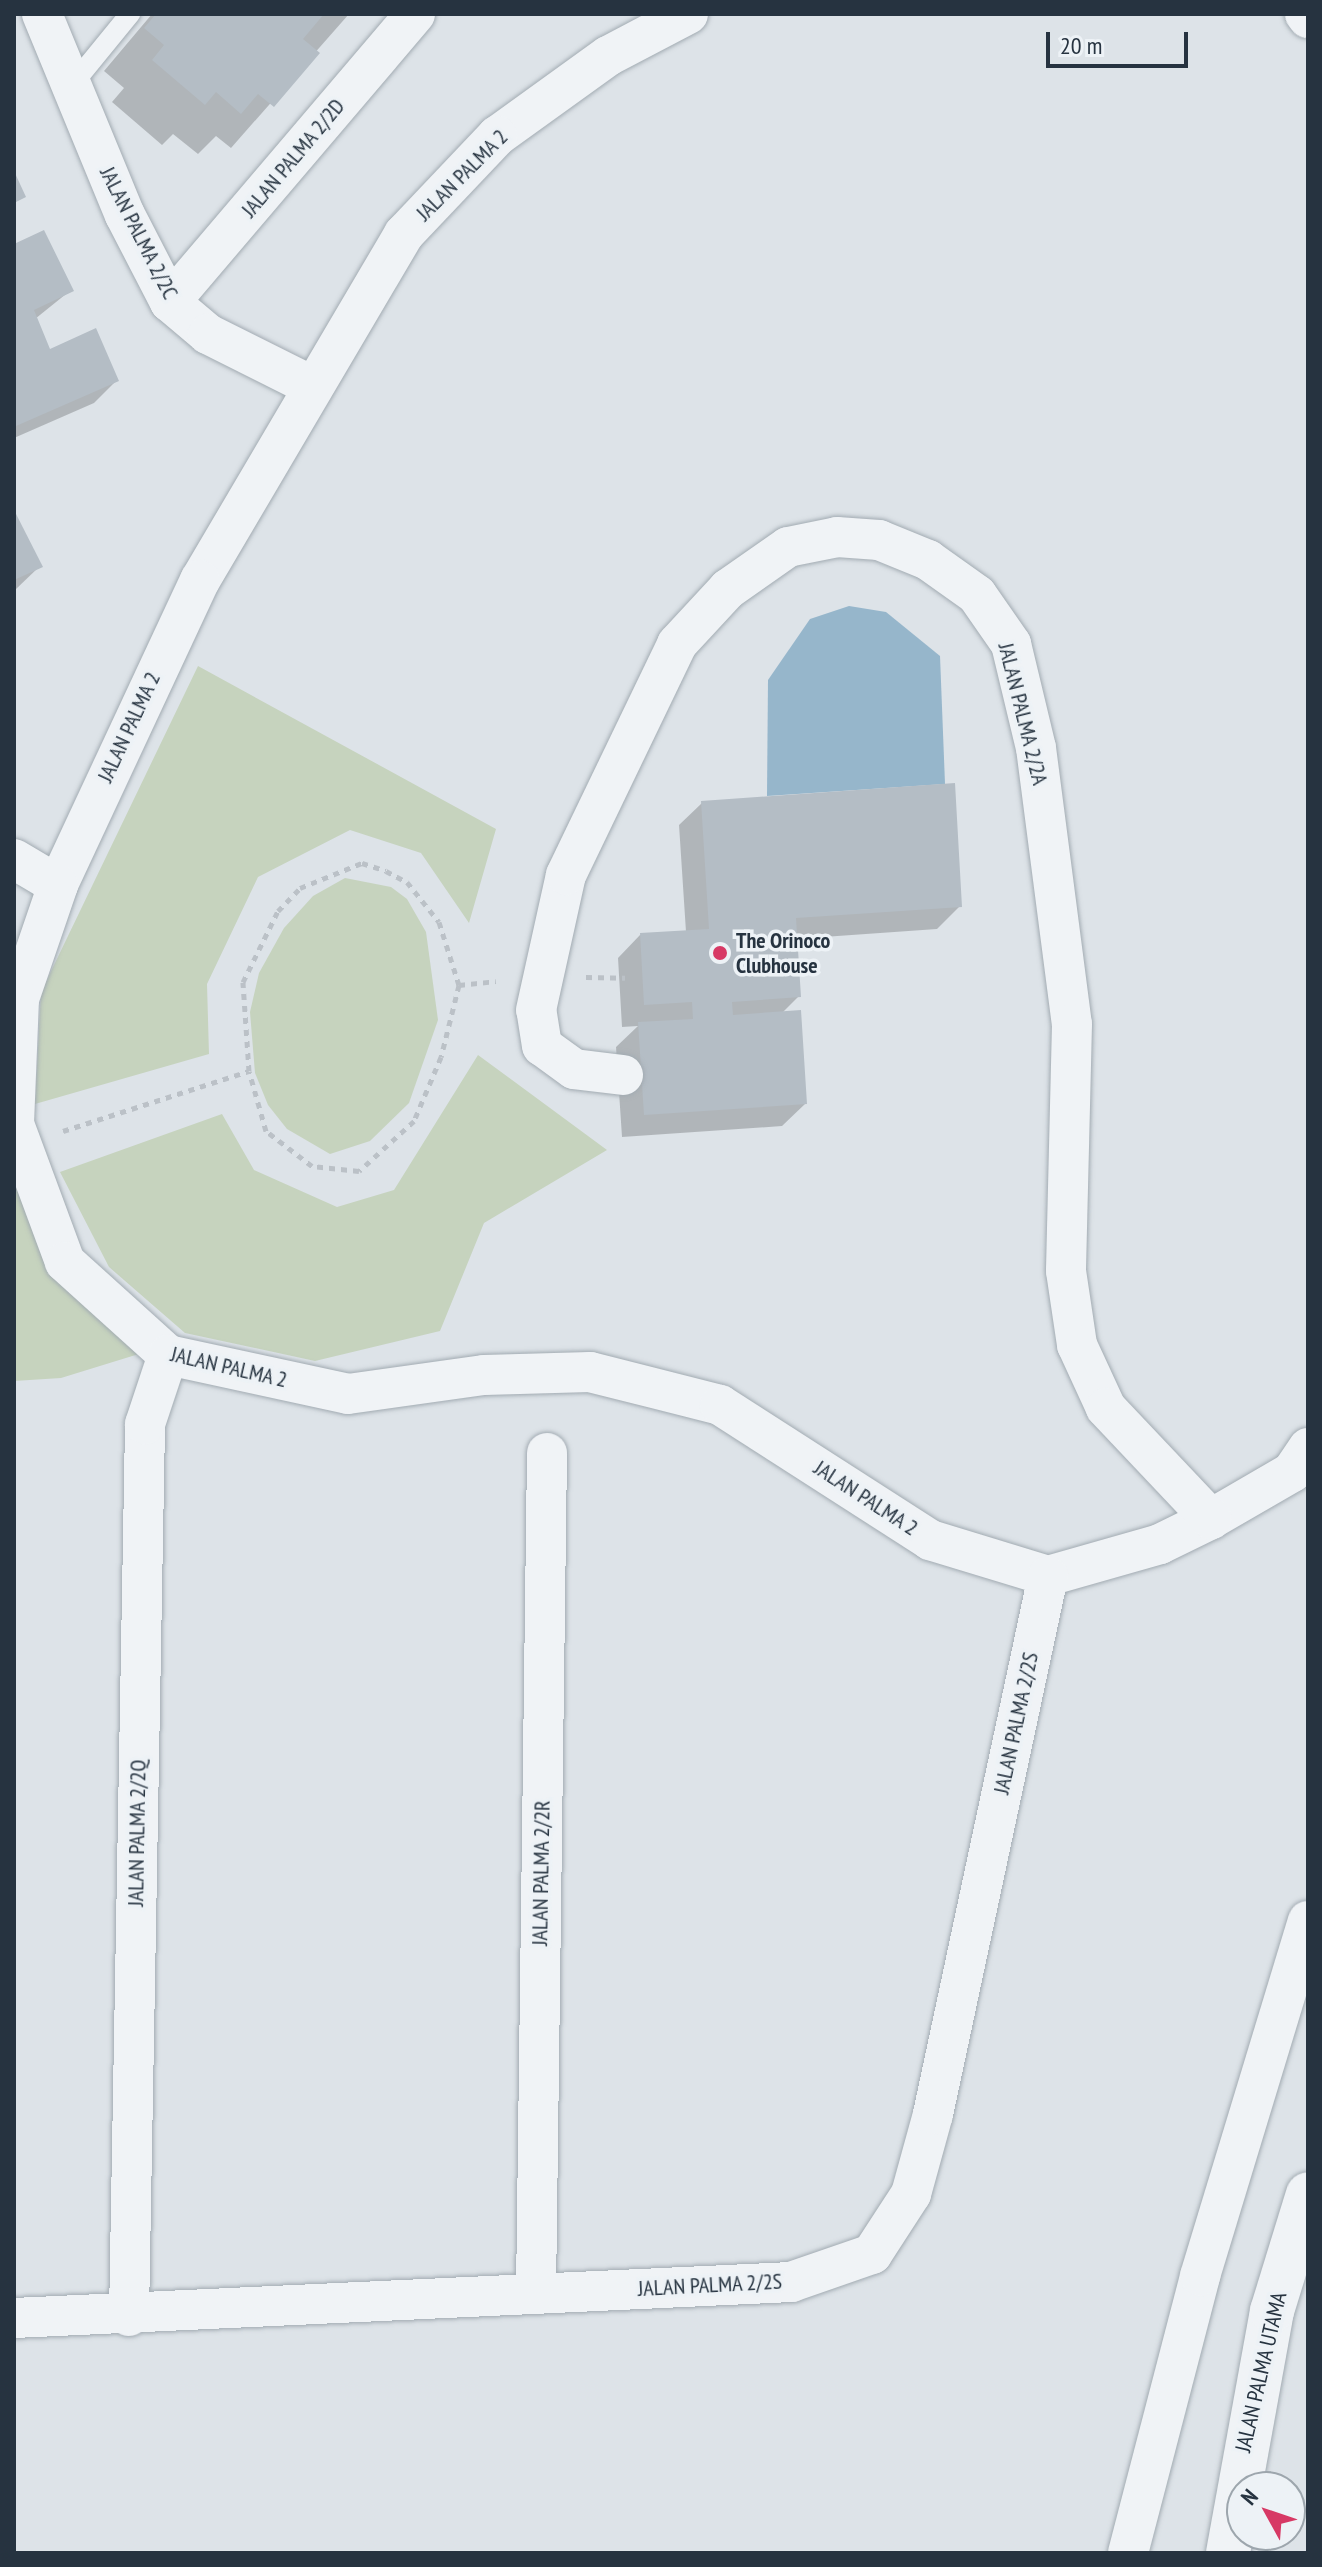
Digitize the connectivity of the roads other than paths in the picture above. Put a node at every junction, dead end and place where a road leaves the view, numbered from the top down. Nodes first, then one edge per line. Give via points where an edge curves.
1 (42, 14) edge
2 (130, 14) edge
3 (415, 14) edge
4 (688, 14) edge
5 (72, 85) junction
6 (170, 302) junction
7 (310, 385) junction
8 (14, 859) edge
9 (58, 885) junction
10 (623, 1075) dead end
11 (168, 1355) junction
12 (1308, 1448) edge
13 (547, 1453) dead end
14 (1211, 1519) junction
15 (1048, 1576) junction
16 (1308, 1921) edge
17 (1308, 2194) edge
18 (536, 2293) junction
19 (129, 2316) junction
20 (14, 2318) edge
21 (1128, 2553) edge
22 (1228, 2553) edge

1 - 5 street, JALAN PALMA 2/2C
2 - 5 lane
3 - 6 street, JALAN PALMA 2/2D
4 - 7 street, JALAN PALMA 2 via 608,56 497,136 404,234
5 - 6 street, JALAN PALMA 2/2C
6 - 7 street, JALAN PALMA 2/2C via 208,334
7 - 9 street, JALAN PALMA 2 via 200,580
8 - 9 street
9 - 11 street, JALAN PALMA 2 via 19,999 14,1124 65,1262
10 - 14 street, JALAN PALMA 2/2A via 574,1069 542,1046 536,1010 573,861 677,644 728,589 788,547 837,537 904,550 977,595 1011,644 1036,748 1065,938 1072,1024 1066,1271 1077,1345 1106,1408
11 - 15 street, JALAN PALMA 2 via 348,1394 484,1375 590,1372 720,1405 930,1540
11 - 19 street, JALAN PALMA 2/2Q via 145,1424
12 - 14 street via 1292,1472
13 - 18 street, JALAN PALMA 2/2R
14 - 15 street via 1160,1544
15 - 18 street, JALAN PALMA 2/2S via 933,2114 911,2194 872,2254 791,2282
16 - 21 street via 1200,2276
17 - 22 street, JALAN PALMA UTAMA via 1272,2311
18 - 19 street, JALAN PALMA 2/2S
19 - 20 street, JALAN PALMA 2/2S

